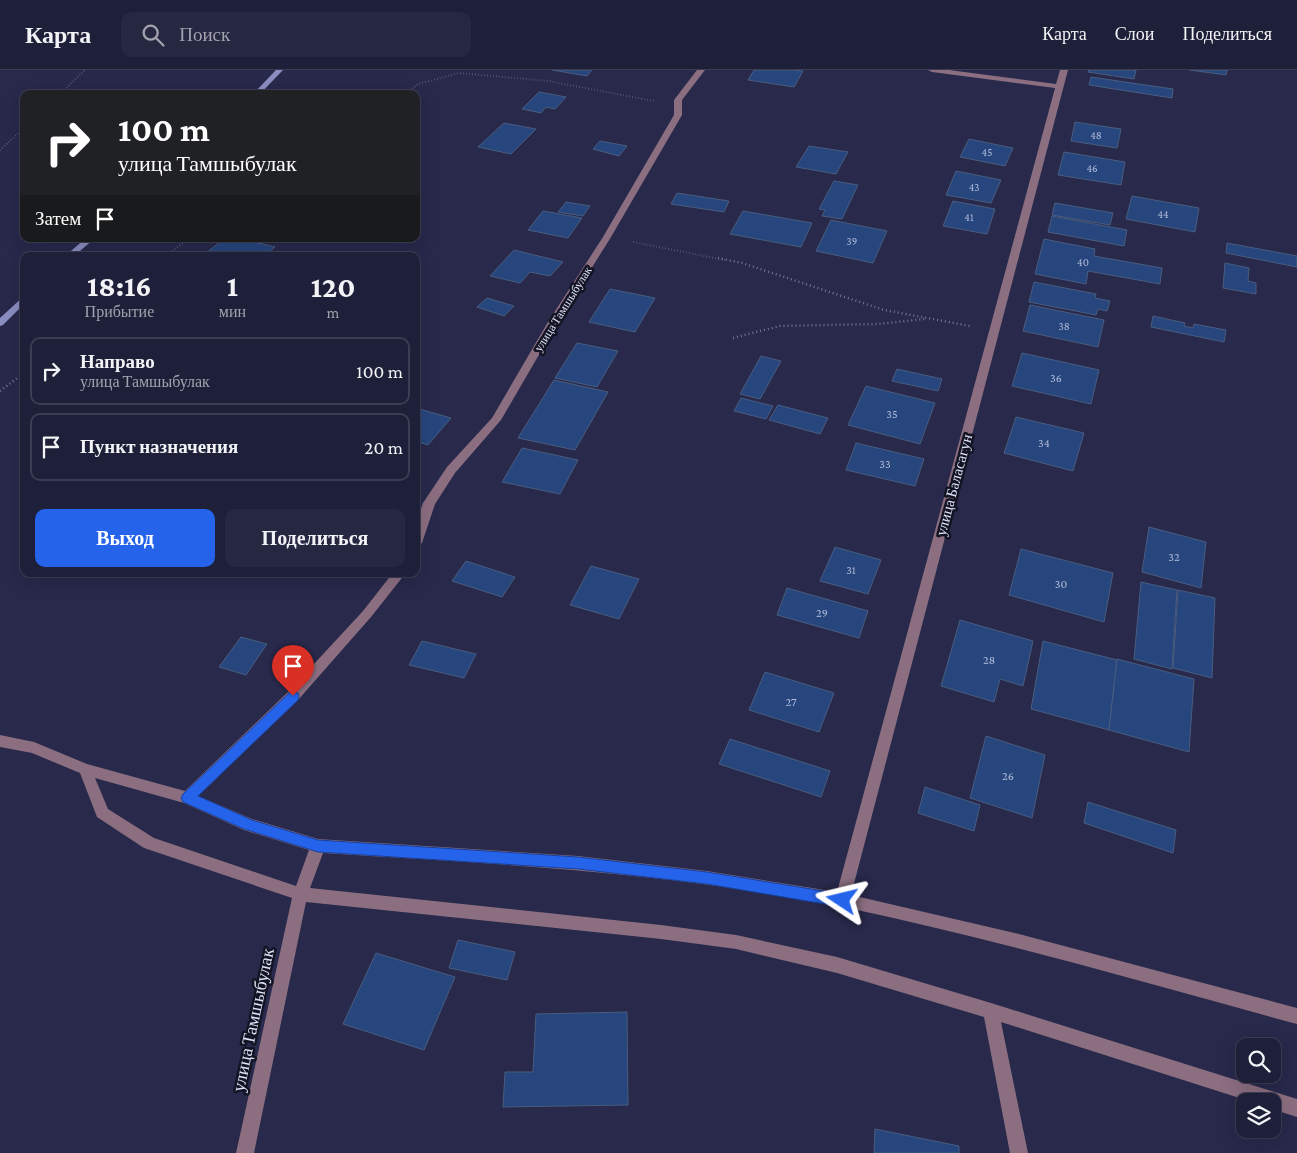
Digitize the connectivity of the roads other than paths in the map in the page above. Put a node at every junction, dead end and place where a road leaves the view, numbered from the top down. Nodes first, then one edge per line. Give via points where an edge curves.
1 (701, 70) edge
2 (932, 70) edge
3 (1064, 70) edge
4 (1061, 87) junction
5 (420, 531) edge
6 (397, 577) edge
7 (0, 741) edge
8 (85, 769) junction
9 (187, 798) junction
10 (318, 846) junction
11 (300, 894) junction
12 (842, 900) junction
13 (991, 1011) junction
14 (1297, 1016) edge
15 (1297, 1108) edge
16 (245, 1153) edge
17 (1019, 1153) edge

1 - 5 street, улица Тамшыбулак via 678,100 678,115 496,420 451,470 429,503
2 - 4 street
3 - 4 street, улица Баласагун
4 - 12 street, улица Баласагун
6 - 9 street via 293,696
7 - 8 street via 34,748
8 - 9 street
8 - 11 street via 102,813 149,843
9 - 10 street via 249,825
10 - 11 street, улица Тамшыбулак
10 - 12 street via 578,863 707,878
11 - 13 street via 736,942 838,966
11 - 16 street, улица Тамшыбулак
12 - 14 street via 1019,941
13 - 15 street
13 - 17 street

